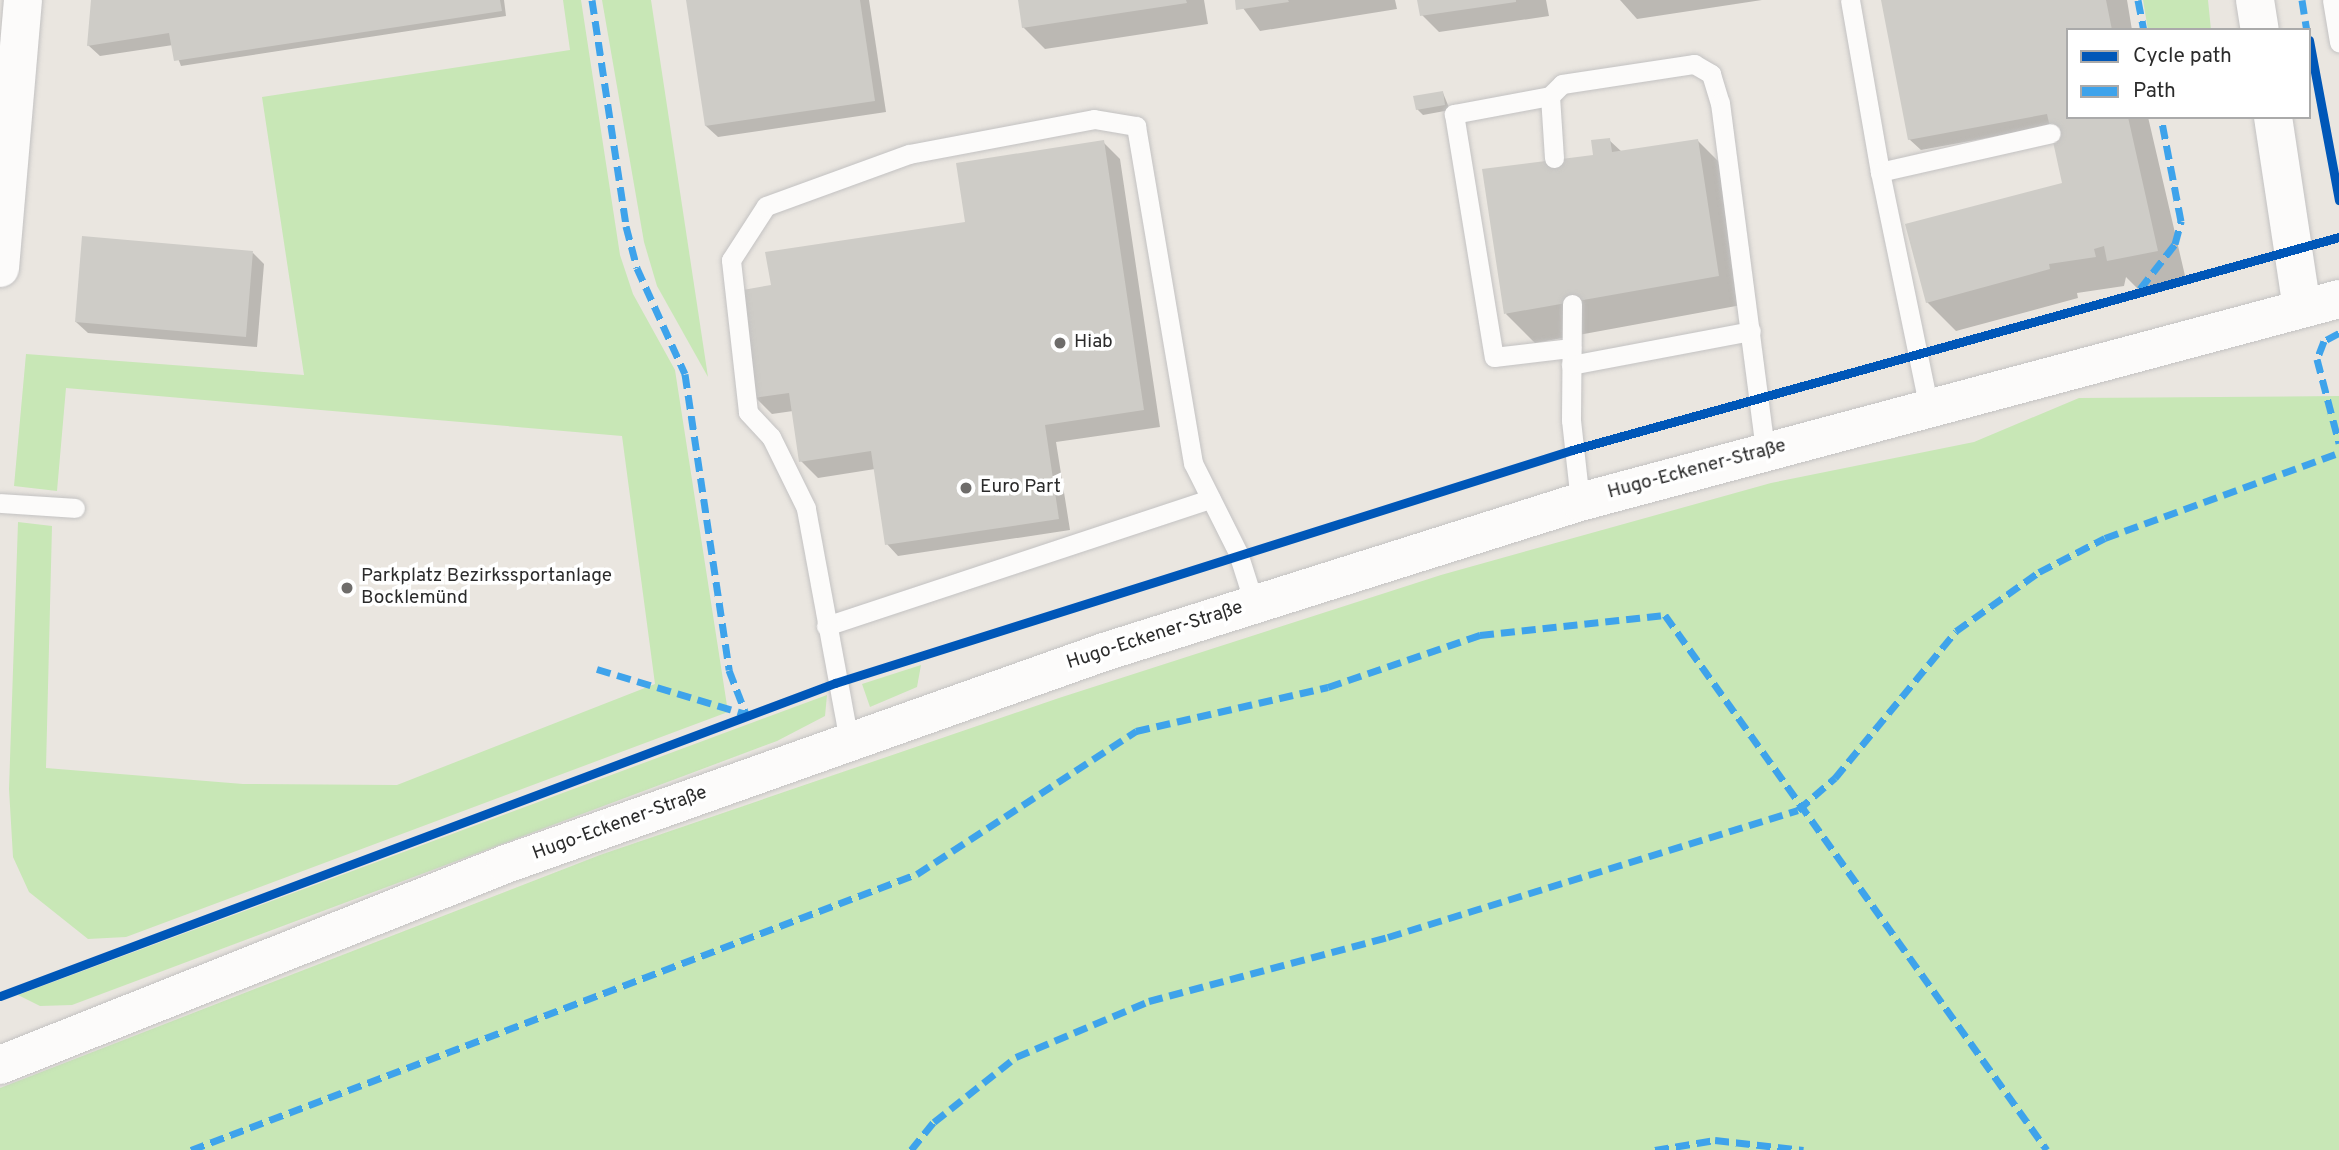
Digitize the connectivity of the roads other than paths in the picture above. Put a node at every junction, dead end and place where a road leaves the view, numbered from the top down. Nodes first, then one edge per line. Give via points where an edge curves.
1 (23, 0) edge
2 (1850, 0) edge
3 (2255, 0) edge
4 (2332, 0) edge
5 (2260, 28) edge
6 (2339, 42) edge
7 (1550, 96) junction
8 (2273, 119) edge
9 (2051, 133) dead end
10 (1554, 158) dead end
11 (1880, 172) junction
12 (0, 268) edge
13 (2339, 299) edge
14 (1572, 304) dead end
15 (2301, 308) junction
16 (1751, 331) junction
17 (1571, 356) junction
18 (1929, 409) junction
19 (1765, 451) junction
20 (1211, 499) junction
21 (1580, 502) junction
22 (0, 503) edge
23 (75, 508) dead end
24 (1254, 604) junction
25 (826, 626) junction
26 (849, 741) junction
27 (0, 1065) edge

1 - 12 main road
2 - 11 lane
3 - 5 main road
4 - 6 lane
7 - 10 lane
7 - 16 lane via 1562,84 1694,64 1711,75 1720,103
7 - 17 lane via 1454,114 1494,357
8 - 15 main road
9 - 11 lane
11 - 18 lane
13 - 15 main road, Hugo-Eckener-Straße
14 - 17 lane
15 - 18 main road, Hugo-Eckener-Straße
16 - 17 lane
16 - 19 lane
17 - 21 lane
18 - 19 main road, Hugo-Eckener-Straße
19 - 21 main road, Hugo-Eckener-Straße
20 - 24 lane
20 - 25 lane
20 - 25 lane via 1193,463 1136,126 1094,119 909,154 766,206 731,260 748,412 771,437 807,508
21 - 24 main road, Hugo-Eckener-Straße
22 - 23 lane
24 - 26 main road, Hugo-Eckener-Straße
25 - 26 lane
26 - 27 main road, Hugo-Eckener-Straße via 506,864

